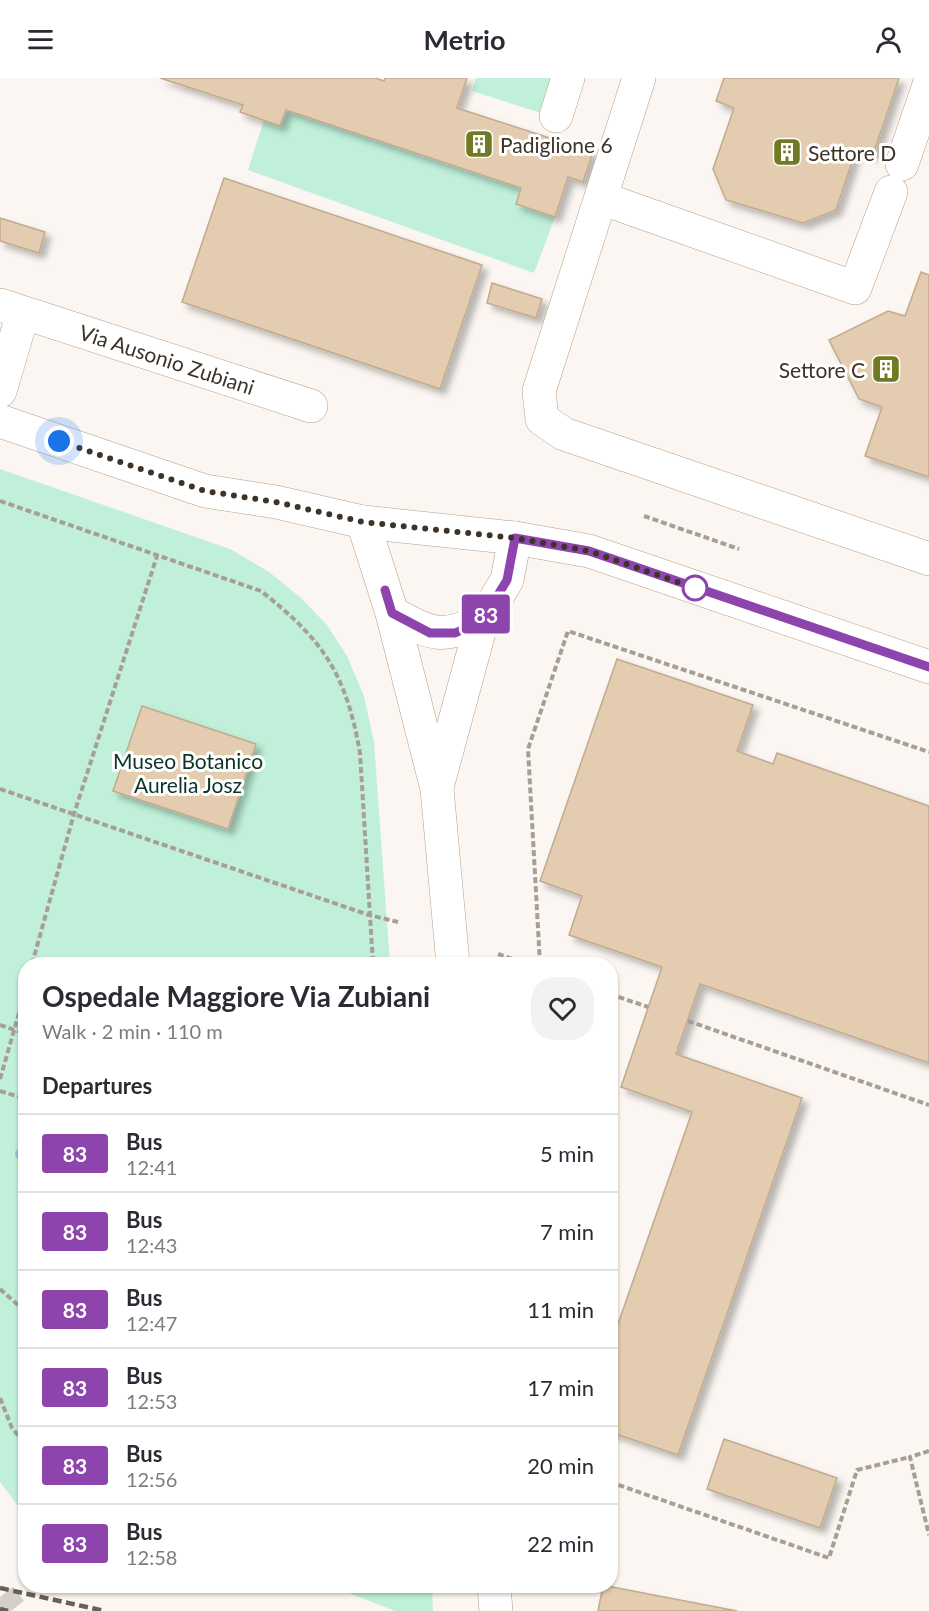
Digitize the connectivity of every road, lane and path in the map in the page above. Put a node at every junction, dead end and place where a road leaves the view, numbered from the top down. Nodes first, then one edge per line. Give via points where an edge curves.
1 (568, 78) edge
2 (639, 78) edge
3 (929, 85) edge
4 (556, 116) dead end
5 (601, 198) junction
6 (11, 309) edge
7 (0, 391) edge
8 (311, 406) dead end
9 (0, 421) edge
10 (0, 501) edge
11 (644, 516) dead end
12 (363, 522) junction
13 (515, 538) junction
14 (739, 549) dead end
15 (157, 556) junction
16 (929, 559) edge
17 (392, 613) junction
18 (482, 621) junction
19 (929, 667) edge
20 (929, 752) edge
21 (0, 789) edge
22 (437, 789) junction
23 (74, 814) junction
24 (369, 915) junction
25 (398, 922) dead end
26 (498, 954) dead end
27 (34, 957) edge
28 (372, 957) edge
29 (452, 957) edge
30 (506, 957) edge
31 (540, 957) edge
32 (618, 997) edge
33 (648, 1007) dead end
34 (18, 1016) edge
35 (688, 1021) dead end
36 (0, 1025) edge
37 (14, 1030) junction
38 (18, 1031) edge
39 (0, 1079) edge
40 (0, 1091) edge
41 (18, 1097) edge
42 (929, 1105) edge
43 (0, 1289) edge
44 (18, 1305) edge
45 (0, 1398) edge
46 (18, 1435) edge
47 (929, 1451) edge
48 (910, 1457) junction
49 (618, 1485) edge
50 (929, 1535) edge
51 (495, 1593) edge
52 (496, 1611) edge

1 - 4 street
2 - 5 street
3 - 5 street via 855,288
5 - 16 street via 538,391 542,418 564,434
6 - 7 street, Via Ausonio Zubiani
6 - 8 street, Via Ausonio Zubiani
9 - 12 street via 205,491
10 - 15 path
11 - 14 path
12 - 13 street
12 - 17 street
13 - 18 street via 507,580
13 - 19 street via 589,551
15 - 23 path
15 - 24 path via 261,591 297,619 328,658 343,684 360,753
17 - 18 street via 430,633 455,633
17 - 22 street
18 - 22 street
20 - 31 path via 568,631 528,749
21 - 23 path
22 - 29 street
23 - 24 path
23 - 27 path
24 - 25 path
24 - 28 path
26 - 30 path
32 - 33 path
34 - 37 path
35 - 42 path
36 - 37 path
37 - 38 path
37 - 39 path
40 - 41 path
43 - 44 path
45 - 46 path
47 - 48 path
48 - 49 path via 857,1470 829,1558
48 - 50 path
51 - 52 street

